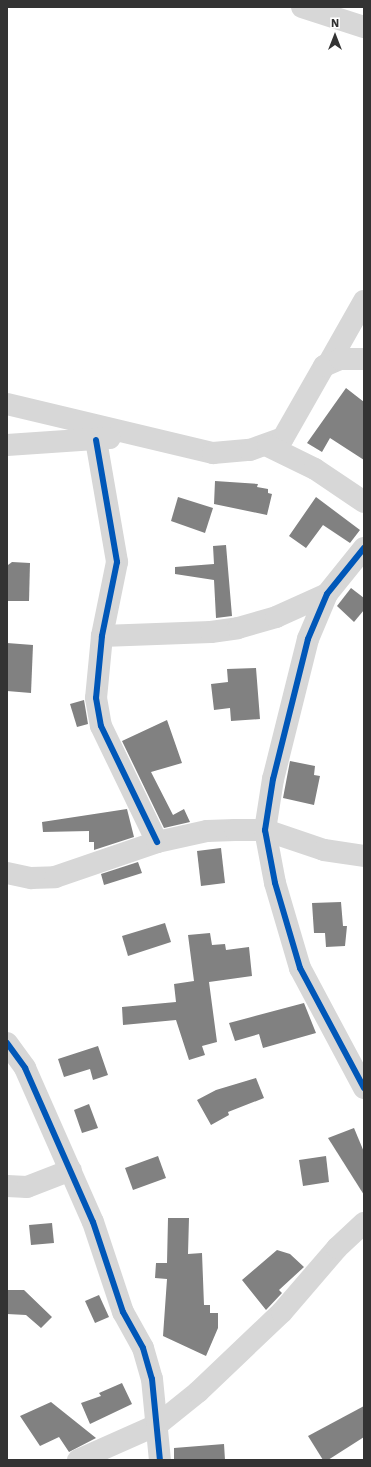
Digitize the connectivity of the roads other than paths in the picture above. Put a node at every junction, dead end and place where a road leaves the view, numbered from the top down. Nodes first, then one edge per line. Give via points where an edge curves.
1 (302, 7) edge
2 (364, 27) edge
3 (364, 301) edge
4 (364, 359) edge
5 (330, 361) junction
6 (7, 404) edge
7 (129, 436) junction
8 (96, 440) junction
9 (7, 445) edge
10 (268, 446) junction
11 (364, 502) edge
12 (364, 548) edge
13 (327, 594) junction
14 (102, 636) junction
15 (266, 830) junction
16 (157, 842) junction
17 (364, 856) edge
18 (7, 873) edge
19 (7, 1043) edge
20 (364, 1088) edge
21 (70, 1170) junction
22 (7, 1186) edge
23 (364, 1223) edge
24 (157, 1425) junction
25 (78, 1460) edge
26 (160, 1460) edge

1 - 2 street
3 - 5 street
4 - 5 street
5 - 10 street via 324,366 283,438
6 - 7 street
7 - 8 street
7 - 10 street via 213,453
8 - 9 street
8 - 14 street via 117,562
10 - 11 street via 315,469
12 - 13 street
13 - 14 street via 276,617 238,628
13 - 15 street via 308,639 273,779
14 - 16 street via 96,698 101,726
15 - 16 street via 207,831
15 - 17 street via 324,850
15 - 20 street via 275,883 300,968
16 - 18 street via 55,877 31,878
19 - 21 street via 25,1068
21 - 22 street via 27,1187
21 - 24 street via 93,1222 123,1312 143,1348 152,1379
23 - 24 street via 337,1248 282,1312 239,1356
24 - 25 street
24 - 26 street

